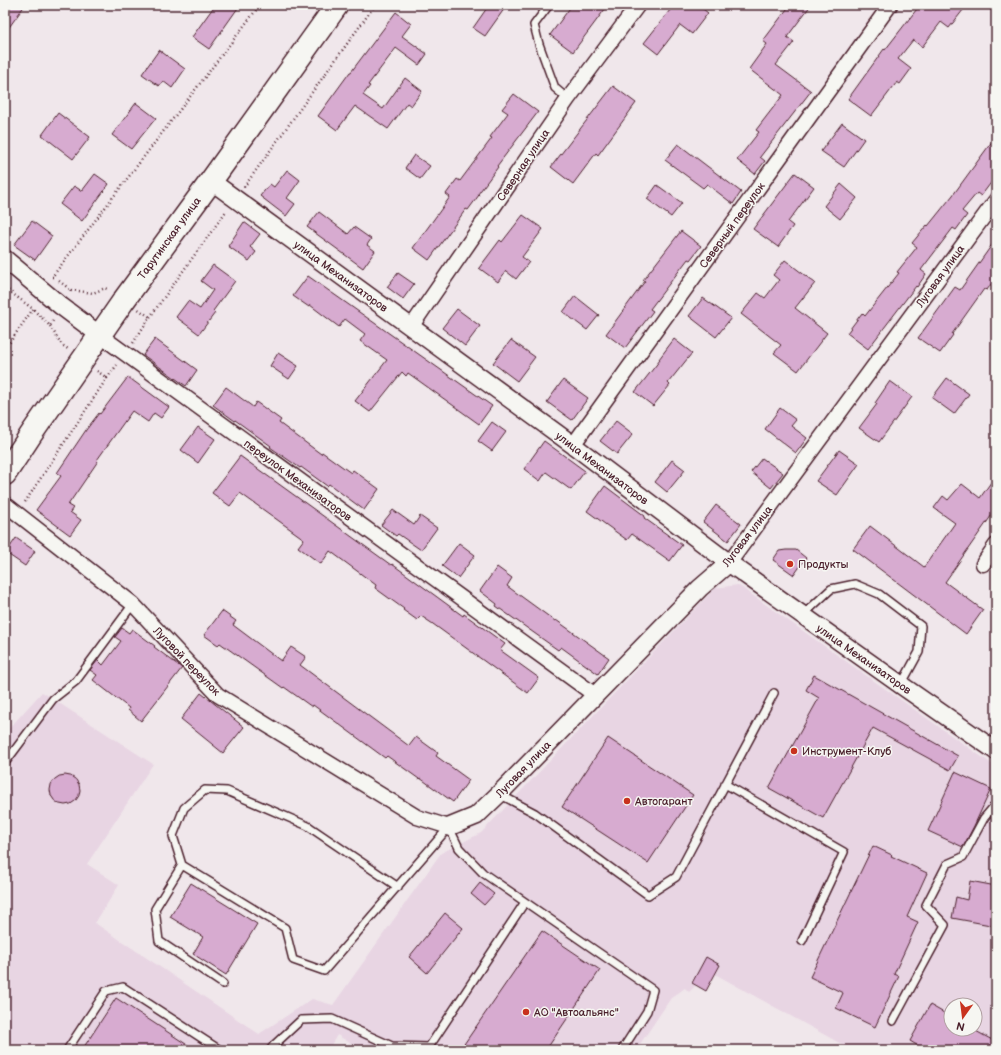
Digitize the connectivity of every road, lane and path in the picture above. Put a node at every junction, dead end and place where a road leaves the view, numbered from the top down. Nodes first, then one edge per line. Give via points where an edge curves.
1 (260, 5) edge
2 (337, 5) edge
3 (375, 5) edge
4 (548, 5) edge
5 (638, 5) edge
6 (890, 5) edge
7 (568, 99) junction
8 (211, 181) junction
9 (236, 199) junction
10 (996, 200) edge
11 (5, 259) edge
12 (5, 288) edge
13 (61, 306) junction
14 (33, 309) junction
15 (150, 317) dead end
16 (411, 327) junction
17 (101, 336) junction
18 (5, 348) edge
19 (108, 378) dead end
20 (573, 445) junction
21 (5, 474) edge
22 (5, 504) edge
23 (17, 514) junction
24 (5, 530) edge
25 (996, 546) edge
26 (729, 563) junction
27 (983, 564) dead end
28 (133, 604) junction
29 (803, 616) junction
30 (901, 685) junction
31 (774, 693) dead end
32 (595, 696) junction
33 (996, 751) edge
34 (5, 763) edge
35 (726, 784) junction
36 (499, 794) junction
37 (996, 804) edge
38 (449, 827) junction
39 (182, 865) junction
40 (398, 887) junction
41 (525, 902) junction
42 (802, 941) dead end
43 (223, 984) dead end
44 (893, 1021) dead end
45 (66, 1050) edge
46 (220, 1050) edge
47 (270, 1050) edge
48 (622, 1050) edge

1 - 13 path via 52,277 71,290
2 - 8 main road, Тарутинская улица
3 - 9 path
4 - 7 lane via 534,25 555,88
5 - 7 street, Северная улица
6 - 20 street, Северный переулок
7 - 16 street, Северная улица
8 - 9 street, улица Механизаторов
8 - 17 main road, Тарутинская улица via 124,300
9 - 15 path
9 - 16 street, улица Механизаторов
10 - 26 street, Луговая улица
11 - 13 street, переулок Механизаторов
12 - 14 path
13 - 14 path via 50,326
13 - 17 street, переулок Механизаторов
14 - 18 path
16 - 20 street, улица Механизаторов
17 - 21 main road, Тарутинская улица
17 - 32 street, переулок Механизаторов
19 - 23 path
20 - 26 street, улица Механизаторов
22 - 23 street, Луговой переулок
23 - 24 path
23 - 28 street, Луговой переулок
25 - 27 street
26 - 29 street, улица Механизаторов
26 - 32 street, Луговая улица via 700,588
28 - 34 lane via 76,681 53,700
28 - 38 street, Луговой переулок via 218,695 417,817
29 - 30 street, улица Механизаторов
29 - 30 lane via 830,589 855,584 879,594 921,626 919,652
30 - 33 street, улица Механизаторов
31 - 35 lane
32 - 36 street, Луговая улица
35 - 36 lane via 676,877 648,895 535,813
35 - 42 lane via 844,852
36 - 38 street, Луговая улица via 476,816
37 - 44 lane via 984,818 963,857 947,864 926,905 946,925
38 - 40 lane
38 - 41 lane via 459,848 483,873
39 - 40 lane via 285,928 293,960 324,971
39 - 40 lane via 173,836 184,808 205,790 227,791 308,826
39 - 43 lane via 155,909 159,941
41 - 47 lane via 429,1047 392,1046 332,1019 301,1020
41 - 48 lane via 653,990 647,1011
45 - 46 lane via 106,991 123,987

